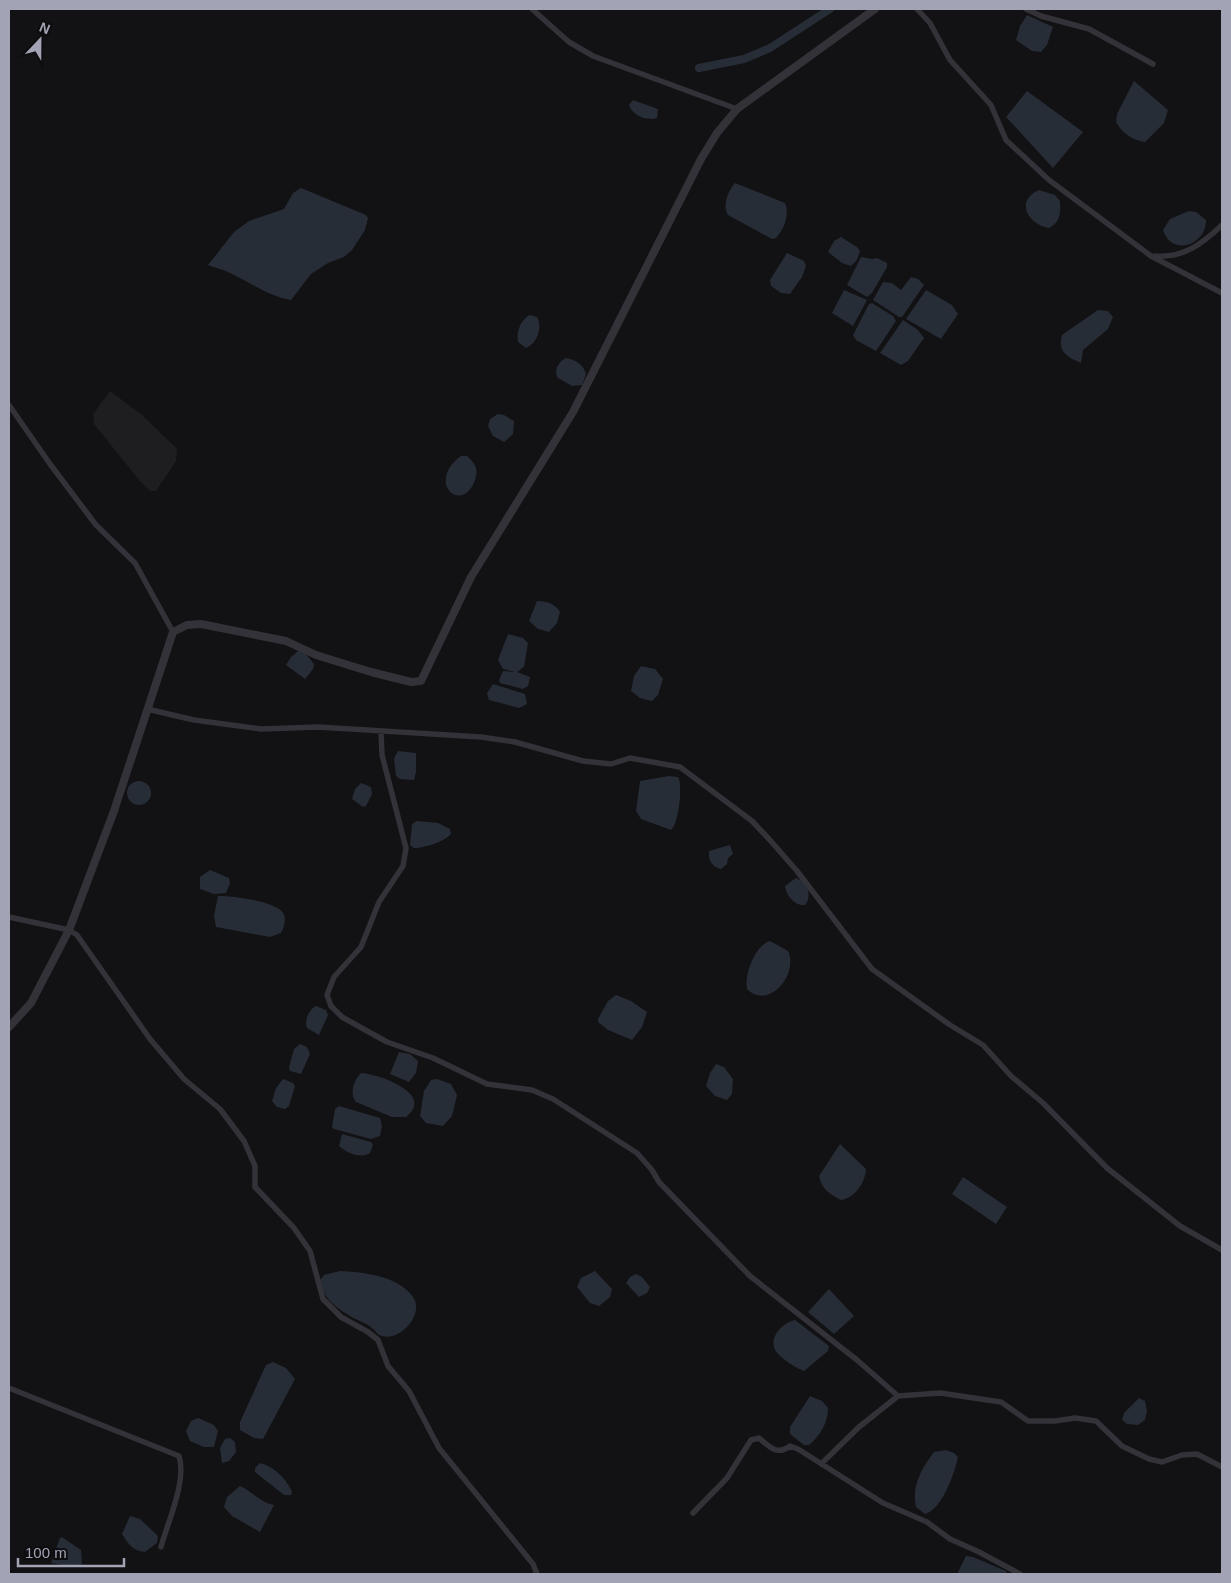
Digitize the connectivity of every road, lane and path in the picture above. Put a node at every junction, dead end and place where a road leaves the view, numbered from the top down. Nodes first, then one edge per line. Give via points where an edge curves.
1 (532, 9) edge
2 (875, 9) edge
3 (917, 9) edge
4 (1026, 9) edge
5 (1153, 64) dead end
6 (737, 109) junction
7 (1222, 225) edge
8 (1150, 256) junction
9 (1222, 293) edge
10 (9, 405) edge
11 (173, 632) junction
12 (147, 709) junction
13 (381, 732) junction
14 (9, 918) edge
15 (69, 930) junction
16 (9, 1026) edge
17 (1222, 1250) edge
18 (9, 1388) edge
19 (898, 1396) junction
20 (821, 1464) junction
21 (1222, 1467) edge
22 (693, 1513) dead end
23 (161, 1546) dead end
24 (538, 1574) edge
25 (1020, 1574) edge

1 - 6 street via 569,42 593,56
2 - 6 street
3 - 8 street via 930,23 950,60 991,105 1006,140 1049,180
4 - 5 street via 1089,29
6 - 11 street via 701,159 573,412 472,577 421,681 411,682 371,672 316,655 286,641 248,633 201,624 187,625
7 - 8 street via 1199,246 1173,257
8 - 9 street
10 - 11 street via 96,525 135,562
11 - 12 street
12 - 13 street via 194,720 261,729 318,727
12 - 15 street via 114,811
13 - 17 street via 480,737 515,742 583,761 611,764 630,758 667,763 687,771 752,821 769,839 872,969 983,1045 1107,1168 1180,1226
13 - 19 street via 382,755 404,834 404,866 379,902 361,947 334,977 326,995 331,1006 342,1017 387,1042 432,1058 486,1084 532,1090 552,1099 637,1153 658,1182 750,1276 858,1360
14 - 15 street
15 - 16 street via 31,1003
15 - 24 street via 80,937 150,1039 193,1088 220,1109 235,1128 255,1166 255,1187 294,1228 310,1251 323,1299 341,1317 378,1340 388,1366 409,1391 439,1448
18 - 23 street via 179,1456 182,1473
19 - 20 street via 859,1427
19 - 21 street via 940,1393 1001,1402 1028,1421 1055,1422 1075,1418 1096,1421 1122,1446 1149,1460 1162,1462 1196,1454
20 - 22 street via 790,1446 783,1452 777,1452 759,1438 751,1440 727,1478
20 - 25 street via 883,1503 927,1522 950,1539

